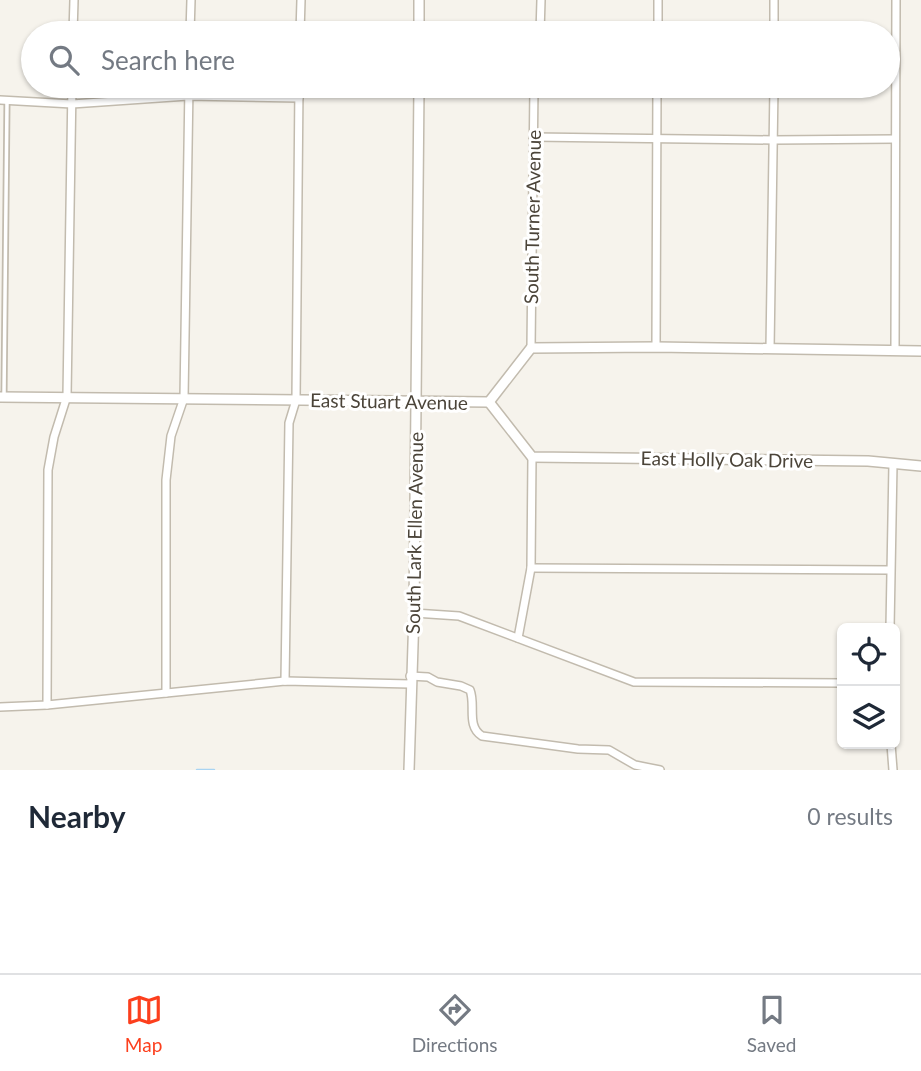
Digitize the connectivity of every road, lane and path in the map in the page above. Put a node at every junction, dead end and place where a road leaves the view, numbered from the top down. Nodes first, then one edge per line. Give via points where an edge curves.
1 (74, 0) edge
2 (191, 0) edge
3 (301, 0) edge
4 (419, 0) edge
5 (541, 0) edge
6 (658, 0) edge
7 (774, 0) edge
8 (896, 0) edge
9 (73, 21) edge
10 (190, 21) edge
11 (300, 21) edge
12 (419, 21) edge
13 (540, 21) edge
14 (658, 21) edge
15 (774, 21) edge
16 (896, 21) edge
17 (72, 98) edge
18 (159, 98) edge
19 (188, 98) edge
20 (299, 98) edge
21 (419, 98) edge
22 (534, 98) edge
23 (657, 98) edge
24 (774, 98) edge
25 (895, 98) edge
26 (4, 100) edge
27 (72, 104) junction
28 (533, 137) junction
29 (657, 137) junction
30 (894, 139) junction
31 (774, 140) junction
32 (656, 347) junction
33 (531, 348) junction
34 (770, 349) junction
35 (895, 350) junction
36 (921, 351) edge
37 (2, 397) edge
38 (67, 397) junction
39 (184, 398) junction
40 (296, 400) junction
41 (489, 402) junction
42 (416, 403) junction
43 (532, 457) junction
44 (893, 464) junction
45 (921, 466) edge
46 (531, 568) junction
47 (890, 570) junction
48 (414, 613) junction
49 (890, 623) edge
50 (518, 638) junction
51 (410, 680) junction
52 (285, 681) junction
53 (837, 682) edge
54 (166, 693) junction
55 (47, 705) junction
56 (0, 707) edge
57 (891, 749) edge
58 (408, 770) edge
59 (660, 770) edge
60 (892, 770) edge

1 - 9 street
2 - 10 street
3 - 11 street
4 - 12 street
5 - 13 street
6 - 14 street
7 - 15 street
8 - 16 street
17 - 27 street
18 - 27 street
19 - 39 street
20 - 40 street
21 - 42 street, South Lark Ellen Avenue
22 - 28 street, South Turner Avenue
23 - 29 street
24 - 31 street
25 - 30 street
26 - 27 street
26 - 37 lane
27 - 38 street
28 - 29 street
28 - 33 street, South Turner Avenue
29 - 31 street
29 - 32 street
30 - 31 street
30 - 35 street
31 - 34 street
32 - 33 street
32 - 34 street
33 - 41 street, East Stuart Avenue
34 - 35 street
35 - 36 street
37 - 38 street, East Stuart Avenue
38 - 39 street, East Stuart Avenue
38 - 55 street via 48,470
39 - 40 street, East Stuart Avenue
39 - 54 street via 171,436 166,480
40 - 42 street, East Stuart Avenue
40 - 52 street via 289,423
41 - 42 street, East Stuart Avenue
41 - 43 street
42 - 48 street, South Lark Ellen Avenue
43 - 44 street, East Holly Oak Drive
43 - 46 street
44 - 45 street, East Holly Oak Drive
44 - 47 street
46 - 47 street
46 - 50 street
47 - 49 street
48 - 50 street via 459,616
48 - 51 street, South Lark Ellen Avenue
50 - 53 street via 635,682
51 - 52 street
51 - 58 street, South Lark Ellen Avenue
51 - 59 street via 428,677 470,690 472,724 482,736 609,750 635,765
52 - 54 street
54 - 55 street
55 - 56 street
57 - 60 street

